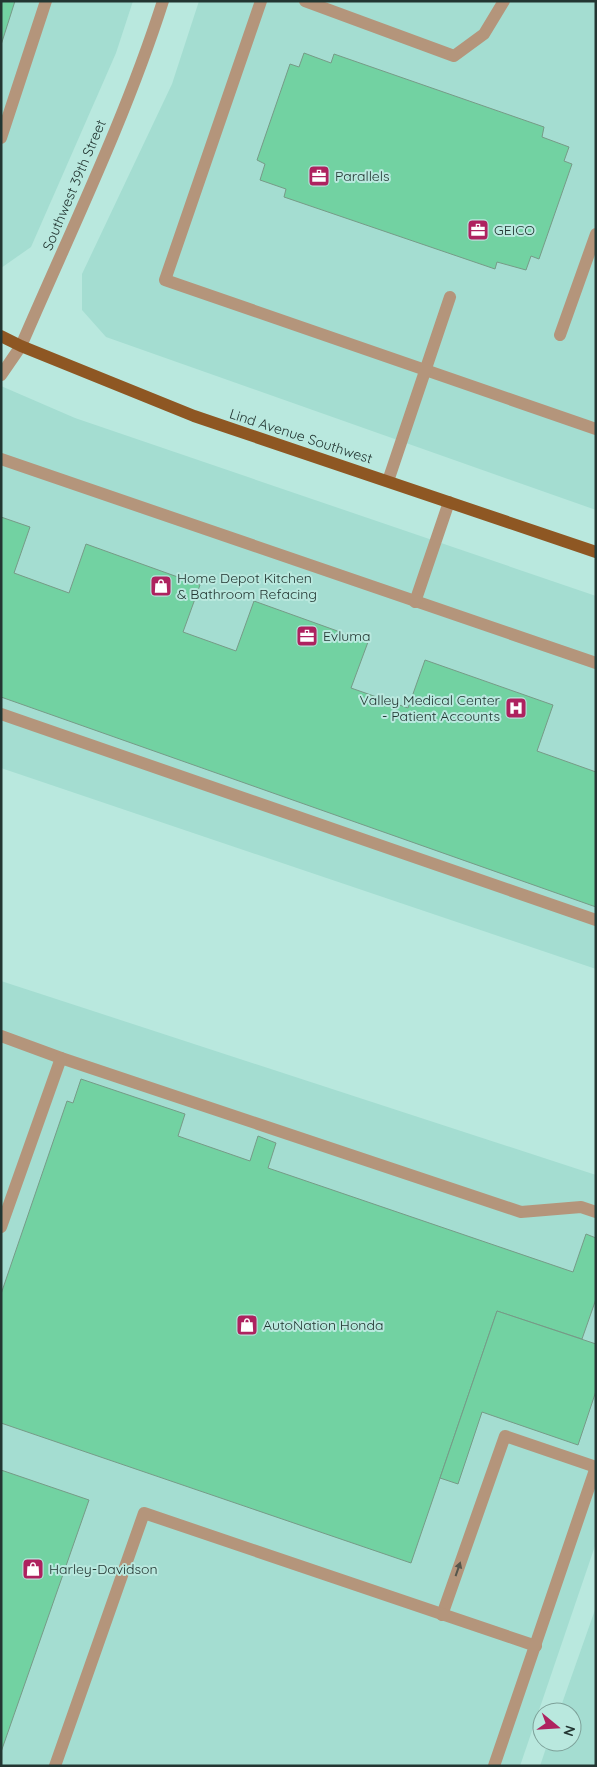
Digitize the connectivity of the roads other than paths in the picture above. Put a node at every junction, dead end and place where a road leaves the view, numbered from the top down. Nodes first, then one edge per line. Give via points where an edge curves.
1 (46, 1) edge
2 (163, 1) edge
3 (261, 1) edge
4 (304, 1) edge
5 (504, 1) edge
6 (1, 138) edge
7 (596, 234) edge
8 (450, 297) dead end
9 (560, 335) dead end
10 (1, 336) edge
11 (21, 346) junction
12 (426, 370) junction
13 (1, 375) edge
14 (596, 429) edge
15 (1, 458) edge
16 (388, 481) junction
17 (449, 502) junction
18 (596, 552) edge
19 (415, 602) junction
20 (596, 664) edge
21 (1, 714) edge
22 (596, 920) edge
23 (1, 1036) edge
24 (61, 1058) junction
25 (596, 1212) edge
26 (1, 1227) edge
27 (596, 1467) edge
28 (442, 1615) junction
29 (536, 1646) junction
30 (55, 1766) edge
31 (494, 1766) edge

1 - 6 street
2 - 11 street, Southwest 39th Street via 129,98
3 - 12 street via 165,280
4 - 5 street via 454,56 484,34
7 - 9 street
8 - 12 street
10 - 11 main road, Lind Avenue Southwest
11 - 13 street, Southwest 39th Street
11 - 16 main road, Lind Avenue Southwest via 194,416
12 - 14 street
12 - 16 street
15 - 19 street
16 - 17 main road, Lind Avenue Southwest
17 - 18 main road, Lind Avenue Southwest
17 - 19 street
19 - 20 street
21 - 22 street
23 - 24 street
24 - 25 street via 521,1212 581,1207
24 - 26 street
28 -> 27 street via 505,1436
27 - 29 street
28 - 29 street
28 - 30 street via 144,1513
29 - 31 street

